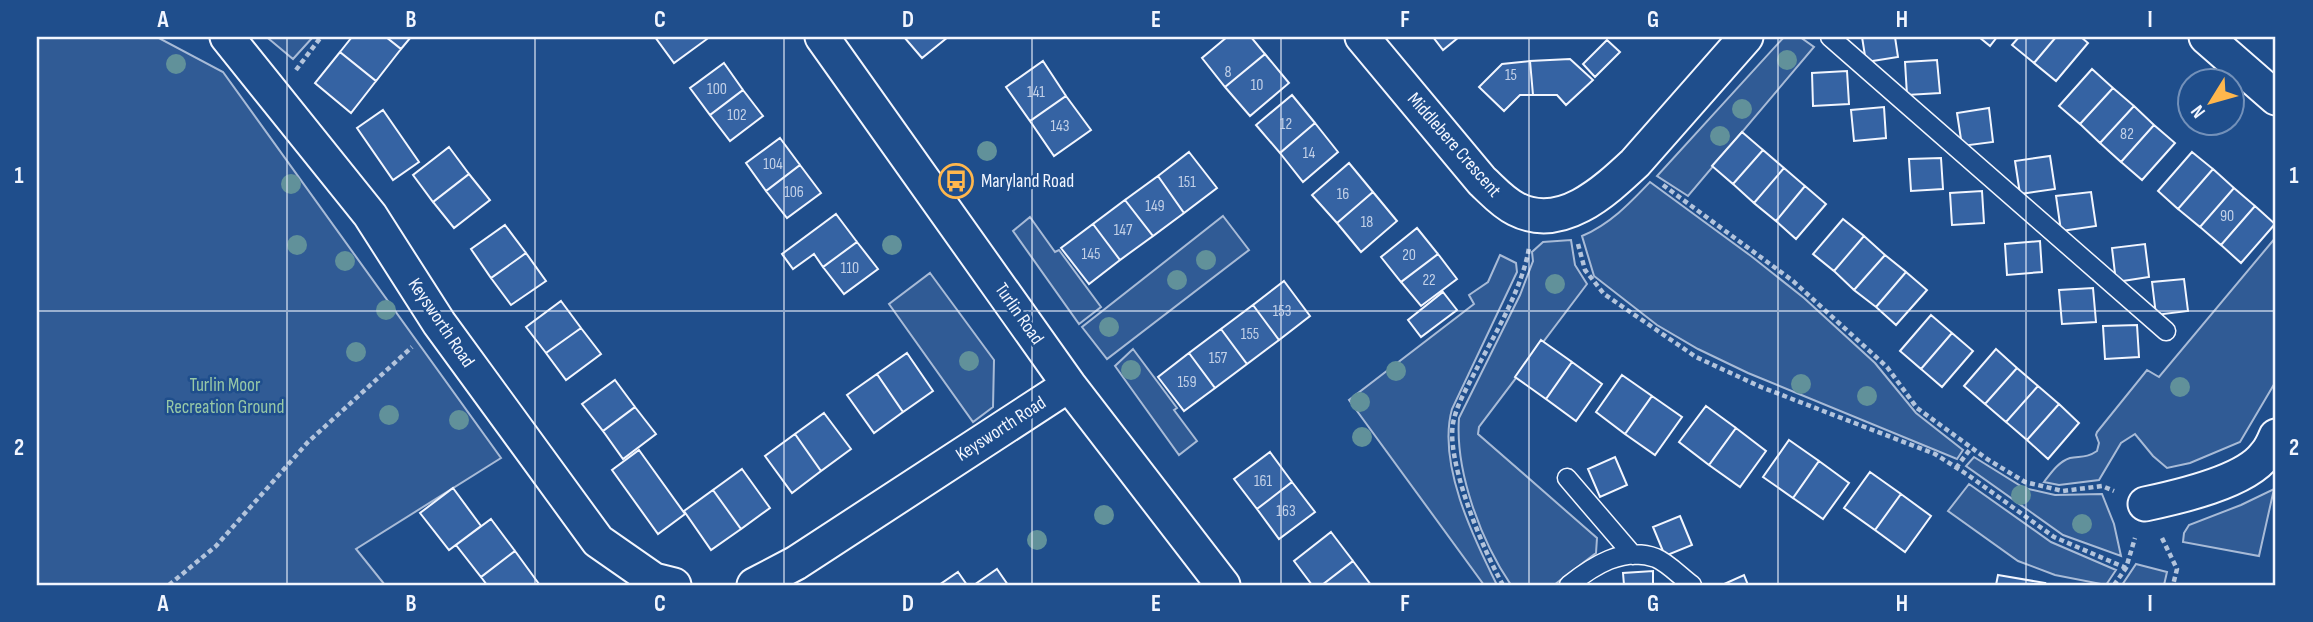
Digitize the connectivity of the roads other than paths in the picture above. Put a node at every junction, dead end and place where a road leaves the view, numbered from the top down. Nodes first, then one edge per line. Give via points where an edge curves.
1 (227, 37) edge
2 (822, 37) edge
3 (1362, 37) edge
4 (1746, 37) edge
5 (1830, 37) edge
6 (2206, 37) edge
7 (2276, 98) edge
8 (2166, 331) dead end
9 (1069, 385) junction
10 (2276, 436) edge
11 (1567, 478) dead end
12 (2146, 504) road end
13 (1633, 555) junction
14 (674, 585) edge
15 (754, 585) edge
16 (1223, 585) edge
17 (1569, 585) edge
18 (1692, 585) edge

1 - 14 street, Keysworth Road via 370,215 439,323 598,541 654,580
2 - 9 street, Turlin Road
3 - 4 street, Middlebere Crescent via 1501,199 1517,210 1550,215 1593,198 1635,163
5 - 8 lane
6 - 7 street
9 - 15 street, Keysworth Road via 796,563
9 - 16 street, Turlin Road
10 - 12 street via 2264,457 2239,474 2203,491
11 - 13 lane
13 - 17 lane via 1598,563
13 - 18 lane via 1657,558

